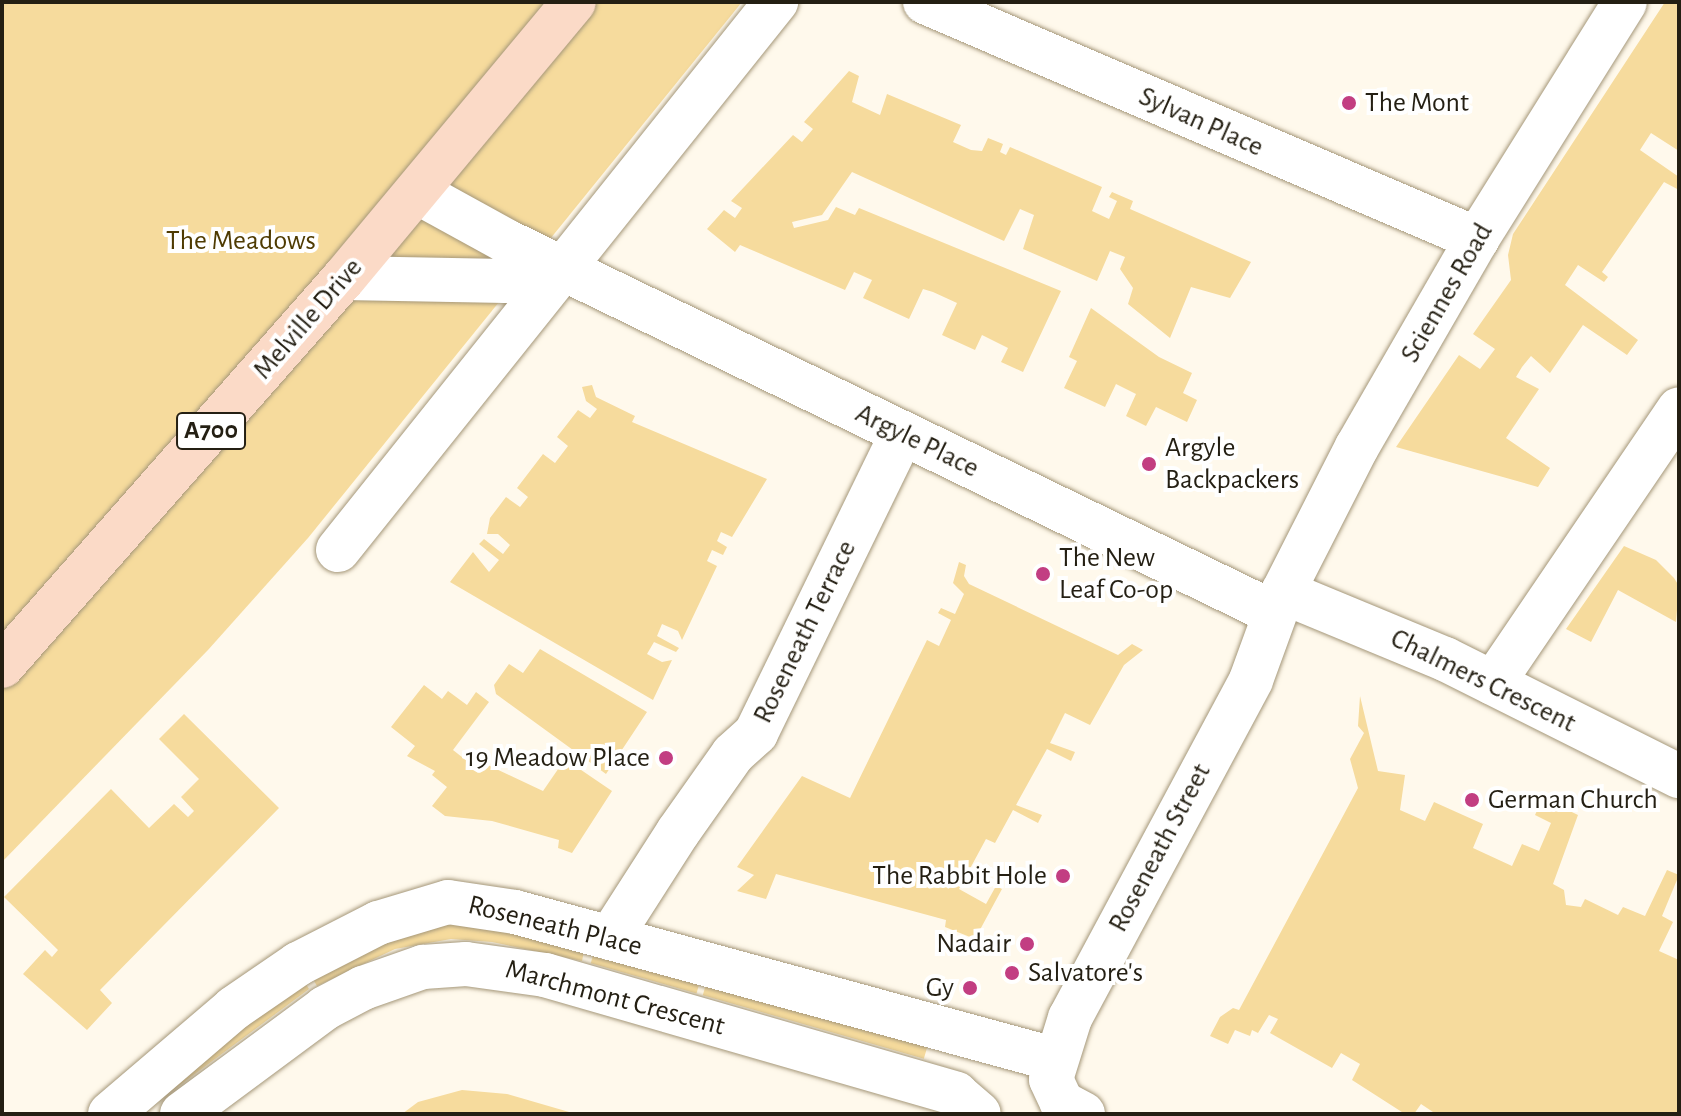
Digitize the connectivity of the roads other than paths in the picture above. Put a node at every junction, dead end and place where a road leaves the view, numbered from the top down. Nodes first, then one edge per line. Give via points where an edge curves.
1 (574, 2) edge
2 (776, 2) edge
3 (925, 2) edge
4 (1625, 2) edge
5 (417, 192) junction
6 (1477, 239) junction
7 (561, 268) junction
8 (344, 278) junction
9 (1679, 409) edge
10 (902, 434) junction
11 (338, 550) dead end
12 (1279, 602) junction
13 (2, 666) edge
14 (1493, 683) junction
15 (1679, 776) edge
16 (610, 938) junction
17 (1053, 1059) junction
18 (1072, 1109) edge
19 (110, 1114) edge
20 (182, 1114) edge
21 (979, 1114) edge

1 - 5 main road, Melville Drive / A700
2 - 7 street
3 - 6 street, Sylvan Place
4 - 6 street, Sciennes Road
5 - 7 street, Argyle Place
5 - 8 main road, Melville Drive / A700
6 - 12 street, Sciennes Road via 1357,447
7 - 8 street via 506,281
7 - 10 street, Argyle Place
7 - 11 street
8 - 13 main road, Melville Drive / A700
9 - 14 street
10 - 12 street, Argyle Place
10 - 16 street, Roseneath Terrace via 756,733 724,767
12 - 14 street, Chalmers Crescent
12 - 17 street, Roseneath Street via 1251,680
14 - 15 street, Chalmers Crescent
16 - 17 street, Roseneath Place
16 - 19 street, Roseneath Place via 474,902 448,902 404,913 339,940 259,991
17 - 18 street via 1051,1079
20 - 21 street, Marchmont Crescent via 325,1008 423,967 466,964 557,978 898,1077 956,1094

